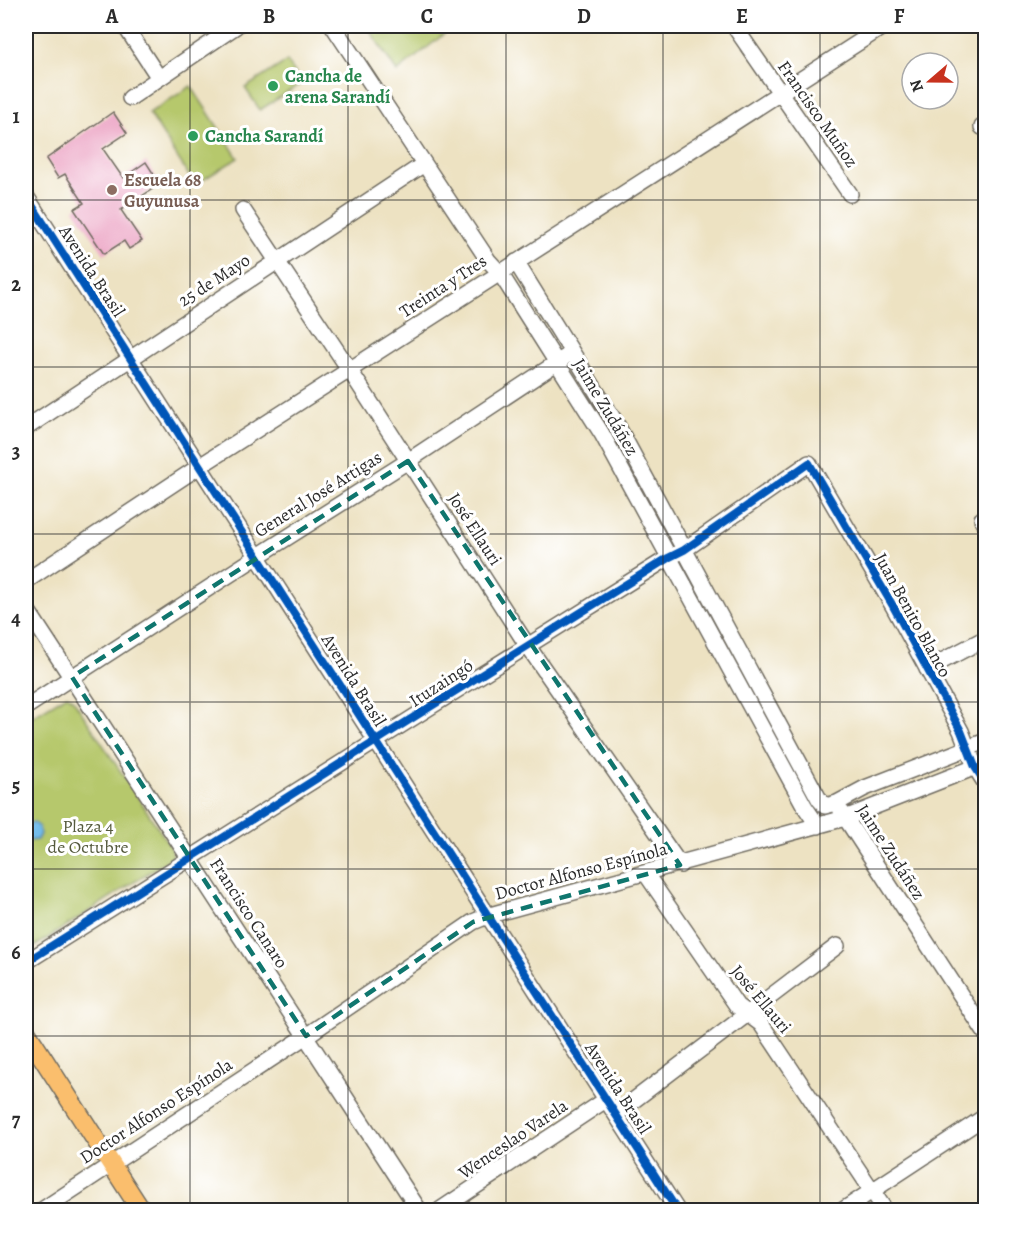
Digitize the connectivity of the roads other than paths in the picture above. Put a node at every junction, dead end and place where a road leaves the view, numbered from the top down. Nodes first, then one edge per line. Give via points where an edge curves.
1 (125, 26) edge
2 (236, 26) edge
3 (333, 26) edge
4 (734, 26) edge
5 (875, 28) edge
6 (159, 78) junction
7 (779, 91) junction
8 (130, 98) dead end
9 (424, 164) junction
10 (850, 194) dead end
11 (26, 195) edge
12 (243, 210) dead end
13 (277, 261) junction
14 (516, 262) junction
15 (500, 273) junction
16 (571, 353) junction
17 (130, 358) junction
18 (556, 363) junction
19 (349, 369) junction
20 (26, 428) edge
21 (408, 461) junction
22 (809, 463) joint
23 (200, 466) junction
24 (684, 550) junction
25 (258, 556) junction
26 (668, 558) junction
27 (26, 581) edge
28 (26, 608) edge
29 (986, 638) edge
30 (527, 645) junction
31 (927, 669) junction
32 (72, 677) junction
33 (26, 707) edge
34 (986, 741) edge
35 (376, 743) junction
36 (967, 748) junction
37 (980, 765) edge
38 (986, 784) edge
39 (831, 804) junction
40 (845, 819) junction
41 (818, 826) junction
42 (191, 859) junction
43 (680, 865) junction
44 (646, 874) junction
45 (490, 915) junction
46 (837, 946) dead end
47 (26, 963) edge
48 (748, 1014) junction
49 (26, 1032) edge
50 (986, 1034) edge
51 (306, 1036) junction
52 (607, 1099) junction
53 (616, 1113) junction
54 (986, 1116) edge
55 (112, 1164) junction
56 (872, 1192) junction
57 (42, 1210) edge
58 (141, 1210) edge
59 (419, 1210) edge
60 (440, 1210) edge
61 (677, 1210) edge
62 (843, 1210) edge
63 (885, 1210) edge

1 - 6 street
2 - 6 street
3 - 9 street, Jaime Zudáñez
4 - 7 street, Francisco Muñoz
5 - 7 street, Treinta y Tres
6 - 8 street
7 - 10 street, Francisco Muñoz
7 - 14 street, Treinta y Tres
9 - 13 street, 25 de Mayo
9 - 15 street, Jaime Zudáñez
11 - 17 street, Avenida Brasil
12 - 13 street, José Ellauri
13 - 17 street, 25 de Mayo
13 - 19 street, José Ellauri
14 - 15 street, Treinta y Tres
14 - 16 street, Jaime Zudáñez
15 - 18 street, Jaime Zudáñez
15 - 19 street, Treinta y Tres
16 - 18 street, General José Artigas
16 - 24 street, Jaime Zudáñez via 616,423
17 - 20 street, 25 de Mayo
17 - 23 street, Avenida Brasil
18 - 21 street, General José Artigas
18 - 26 street, Jaime Zudáñez via 602,434
19 - 21 street, José Ellauri
19 - 23 street, Treinta y Tres
21 - 25 street, General José Artigas
21 - 30 street, José Ellauri
22 - 24 street, Ituzaingó
22 - 31 street, Juan Benito Blanco
23 - 25 street, Avenida Brasil
23 - 27 street, Treinta y Tres
24 - 26 street, Ituzaingó
24 - 39 street, Jaime Zudáñez via 814,791
25 - 32 street, General José Artigas
25 - 35 street, Avenida Brasil
26 - 30 street, Ituzaingó
26 - 41 street, Jaime Zudáñez
28 - 32 street, Francisco Canaro
29 - 31 street
30 - 35 street, Ituzaingó
30 - 43 street, José Ellauri
31 - 36 street, Juan Benito Blanco
32 - 33 street, General José Artigas
32 - 42 street, Francisco Canaro
34 - 36 street
35 - 42 street, Ituzaingó
35 - 45 street, Avenida Brasil
36 - 37 street, Juan Benito Blanco
36 - 39 street
37 - 38 street, Juan Benito Blanco
37 - 40 street, Doctor Alfonso Espínola
39 - 40 street, Jaime Zudáñez
39 - 41 street
40 - 41 street, Doctor Alfonso Espínola
40 - 50 street, Jaime Zudáñez
41 - 43 street, Doctor Alfonso Espínola
42 - 47 street, Ituzaingó
42 - 51 street, Francisco Canaro
43 - 44 street, Doctor Alfonso Espínola
44 - 45 street, Doctor Alfonso Espínola
44 - 48 street, José Ellauri via 737,1006
45 - 51 street, Doctor Alfonso Espínola via 473,922
45 - 52 street, Avenida Brasil
46 - 48 street
48 - 53 street
48 - 56 street, José Ellauri via 761,1024
49 - 55 main road
51 - 55 street, Doctor Alfonso Espínola
51 - 59 street, Francisco Canaro
52 - 53 street, Avenida Brasil
52 - 60 street, Wenceslao Varela
53 - 61 street, Avenida Brasil
54 - 56 street
55 - 57 street, Doctor Alfonso Espínola
55 - 58 main road
56 - 62 street
56 - 63 street, José Ellauri

